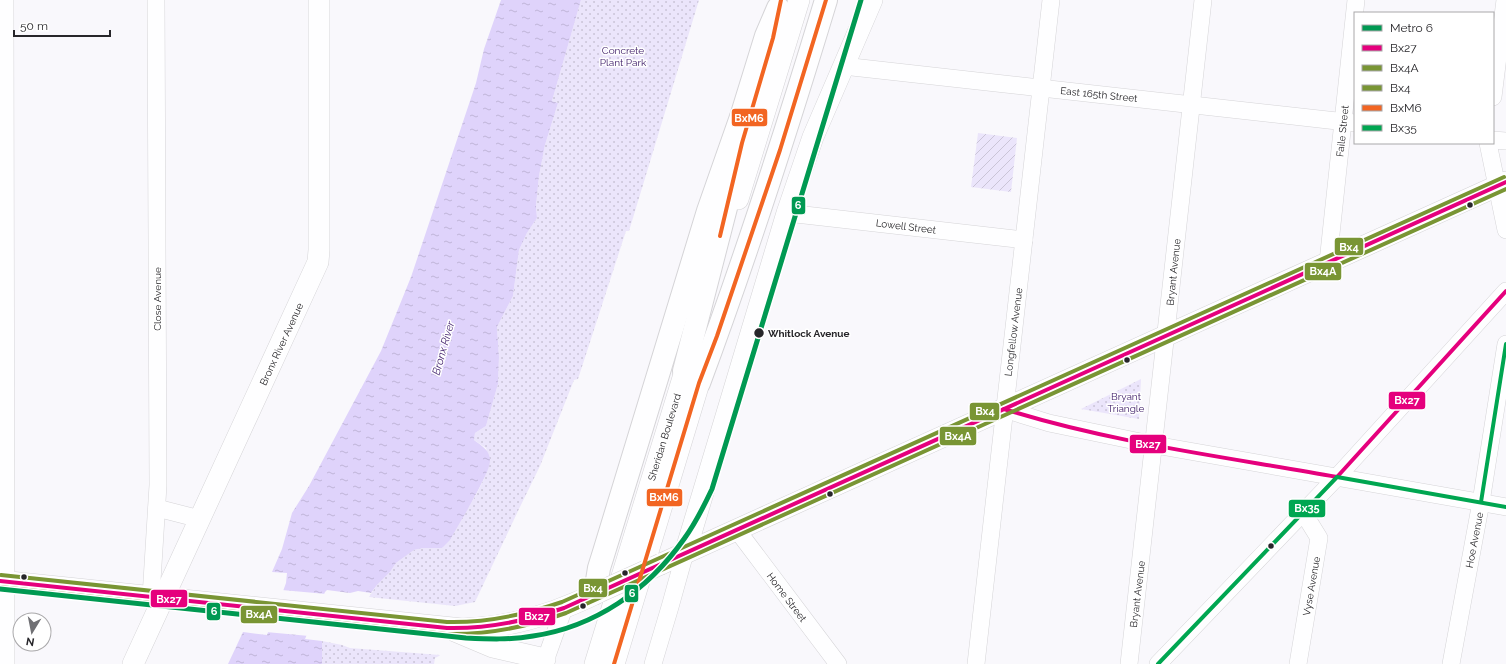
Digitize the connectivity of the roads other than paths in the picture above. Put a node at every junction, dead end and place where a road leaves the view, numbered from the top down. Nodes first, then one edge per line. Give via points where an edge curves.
1 (5, 0) edge
2 (156, 0) edge
3 (319, 0) edge
4 (799, 0) edge
5 (813, 0) edge
6 (826, 0) edge
7 (872, 0) edge
8 (1051, 0) edge
9 (1203, 0) edge
10 (1356, 0) edge
11 (1505, 0) edge
12 (780, 4) edge
13 (1355, 12) edge
14 (1354, 35) edge
15 (843, 66) junction
16 (1041, 88) junction
17 (1494, 89) edge
18 (1191, 105) junction
19 (1349, 122) edge
20 (1494, 140) edge
21 (1506, 141) edge
22 (1488, 144) edge
23 (1502, 184) edge
24 (787, 213) junction
25 (1506, 230) edge
26 (1024, 240) junction
27 (1328, 262) junction
28 (1506, 291) edge
29 (1166, 336) junction
30 (1506, 344) edge
31 (692, 377) junction
32 (1004, 409) junction
33 (1155, 445) junction
34 (1337, 477) junction
35 (1481, 502) junction
36 (1506, 507) edge
37 (157, 508) junction
38 (1303, 512) junction
39 (200, 519) junction
40 (737, 530) junction
41 (685, 553) junction
42 (3, 582) edge
43 (597, 592) junction
44 (157, 598) junction
45 (564, 608) junction
46 (460, 631) junction
47 (545, 661) edge
48 (6, 664) edge
49 (133, 664) edge
50 (595, 664) edge
51 (614, 664) edge
52 (653, 664) edge
53 (838, 664) edge
54 (976, 664) edge
55 (1129, 664) edge
56 (1158, 664) edge
57 (1298, 664) edge
58 (1451, 664) edge

1 - 42 street
2 - 37 street, Close Avenue
3 - 39 main road, Bronx River Avenue via 318,262
4 - 31 main road via 702,324
5 - 31 main road via 710,335
6 - 31 highway via 780,150 717,336
7 - 15 main road
8 - 16 street, Longfellow Avenue
9 - 18 street, Bryant Avenue
10 - 13 street, Faile Street
11 - 17 street
12 - 31 highway via 773,38 742,143
12 - 43 highway via 766,36 744,111 708,211 599,568
14 - 19 street, Faile Street
15 - 16 street, East 165th Street
15 - 24 main road
16 - 18 street, East 165th Street
16 - 26 street, Longfellow Avenue
18 - 19 street, East 165th Street
18 - 29 street, Bryant Avenue
19 - 27 street, Faile Street
20 - 21 street
22 - 23 street
23 - 25 street
23 - 27 main road
24 - 26 street, Lowell Street
24 - 41 main road
26 - 32 street, Longfellow Avenue
27 - 29 main road
28 - 34 street
29 - 32 main road
29 - 33 street, Bryant Avenue
30 - 35 street, Hoe Avenue
31 - 50 main road, Sheridan Boulevard
31 - 51 main road, Sheridan Boulevard
32 - 33 street via 1049,423
32 - 40 main road
32 - 54 street, Longfellow Avenue
33 - 34 street
33 - 55 street, Bryant Avenue
34 - 35 street
34 - 38 street
35 - 36 street
35 - 58 street, Hoe Avenue
37 - 39 street
37 - 44 street, Close Avenue
38 - 56 street
38 - 57 street, Vyse Avenue via 1320,538
39 - 44 main road, Bronx River Avenue
40 - 41 main road
40 - 53 street, Home Street
41 - 43 main road, bridge
41 - 52 street
42 - 44 main road
42 - 48 street
43 - 45 main road
44 - 46 main road
44 - 49 main road, Bronx River Avenue
45 - 46 main road via 527,619
45 - 47 street
46 - 47 main road via 493,647

